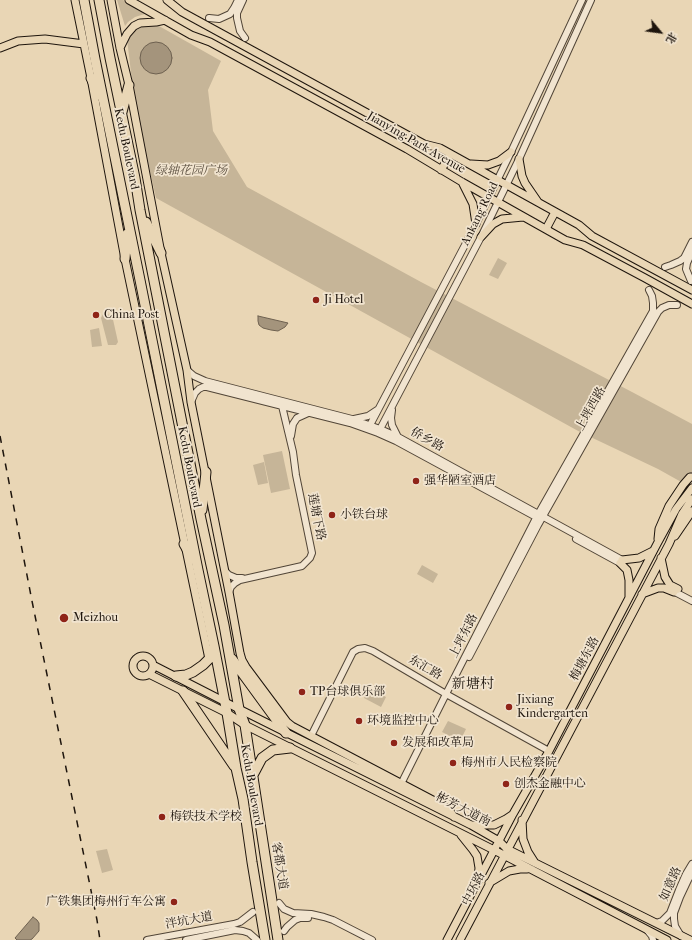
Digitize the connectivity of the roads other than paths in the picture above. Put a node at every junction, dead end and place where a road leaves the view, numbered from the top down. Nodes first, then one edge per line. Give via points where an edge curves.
1 (75, 0) edge
2 (84, 0) edge
3 (99, 0) edge
4 (111, 0) edge
5 (129, 0) edge
6 (167, 0) edge
7 (238, 0) edge
8 (243, 0) edge
9 (582, 0) edge
10 (592, 0) edge
11 (236, 9) junction
12 (209, 18) dead end
13 (165, 20) junction
14 (245, 38) dead end
15 (84, 44) junction
16 (0, 48) edge
17 (120, 48) junction
18 (259, 54) junction
19 (252, 65) junction
20 (91, 78) junction
21 (129, 85) junction
22 (105, 110) junction
23 (121, 115) junction
24 (511, 152) junction
25 (450, 154) junction
26 (519, 159) junction
27 (117, 162) junction
28 (132, 163) junction
29 (467, 164) junction
30 (441, 170) junction
31 (120, 178) junction
32 (135, 178) junction
33 (497, 180) junction
34 (462, 182) junction
35 (506, 185) junction
36 (489, 197) junction
37 (498, 202) junction
38 (539, 204) junction
39 (140, 210) junction
40 (555, 212) junction
41 (524, 217) junction
42 (128, 224) junction
43 (476, 224) junction
44 (546, 229) junction
45 (481, 237) junction
46 (692, 242) edge
47 (692, 252) edge
48 (161, 253) junction
49 (686, 258) junction
50 (125, 259) junction
51 (665, 266) dead end
52 (691, 281) edge
53 (649, 290) dead end
54 (692, 290) edge
55 (692, 304) edge
56 (677, 305) dead end
57 (656, 312) junction
58 (186, 370) junction
59 (206, 384) junction
60 (385, 396) junction
61 (191, 402) junction
62 (393, 405) junction
63 (282, 406) junction
64 (380, 408) junction
65 (308, 413) junction
66 (352, 419) junction
67 (369, 427) junction
68 (379, 431) junction
69 (398, 437) junction
70 (290, 440) junction
71 (206, 472) junction
72 (692, 477) edge
73 (692, 488) edge
74 (692, 499) edge
75 (692, 511) edge
76 (540, 517) junction
77 (201, 519) junction
78 (184, 544) junction
79 (657, 544) junction
80 (669, 544) junction
81 (654, 551) junction
82 (661, 558) junction
83 (621, 561) junction
84 (198, 570) junction
85 (225, 571) junction
86 (250, 577) junction
87 (677, 591) junction
88 (229, 592) junction
89 (642, 594) junction
90 (692, 597) edge
91 (629, 598) junction
92 (692, 601) edge
93 (224, 625) junction
94 (210, 628) junction
95 (214, 646) junction
96 (230, 657) junction
97 (209, 659) junction
98 (153, 665) junction
99 (149, 674) junction
100 (176, 676) junction
101 (183, 691) junction
102 (448, 694) junction
103 (224, 701) junction
104 (239, 709) junction
105 (227, 713) junction
106 (245, 725) junction
107 (286, 732) junction
108 (311, 736) junction
109 (290, 748) junction
110 (549, 751) junction
111 (236, 768) junction
112 (252, 777) junction
113 (402, 787) junction
114 (256, 797) junction
115 (243, 799) junction
116 (513, 814) junction
117 (522, 820) junction
118 (471, 825) junction
119 (460, 834) junction
120 (499, 841) junction
121 (507, 849) junction
122 (494, 850) junction
123 (504, 856) junction
124 (252, 862) junction
125 (266, 863) junction
126 (536, 863) junction
127 (692, 864) edge
128 (529, 869) junction
129 (692, 873) edge
130 (275, 875) dead end
131 (247, 876) dead end
132 (478, 879) junction
133 (489, 883) junction
134 (279, 903) dead end
135 (253, 912) dead end
136 (672, 913) junction
137 (300, 916) junction
138 (656, 923) junction
139 (235, 927) junction
140 (646, 929) junction
141 (284, 932) dead end
142 (681, 936) junction
143 (147, 940) edge
144 (186, 940) edge
145 (257, 940) edge
146 (265, 940) edge
147 (278, 940) edge
148 (365, 940) edge
149 (372, 940) edge
150 (447, 940) edge
151 (460, 940) edge
152 (653, 940) edge
153 (667, 940) edge
154 (690, 940) edge

1 - 15 main road
2 - 22 highway, Kedu Boulevard
3 - 23 highway, Kedu Boulevard
4 - 17 main road
5 - 13 main road, Jianying Park Avenue
6 - 18 main road, Jianying Park Avenue via 182,12
7 - 11 street
8 - 11 street
9 - 24 street, Ankang Road
10 - 26 street, Ankang Road
11 - 12 street via 219,19
11 - 14 street via 240,31
13 - 17 main road via 134,26
13 - 19 main road, Jianying Park Avenue
15 - 16 main road via 38,39 18,40
15 - 20 main road
17 - 21 main road
18 - 19 main road
18 - 25 main road, Jianying Park Avenue via 424,144 440,148
19 - 30 main road, Jianying Park Avenue
20 - 22 highway
20 - 50 main road
21 - 23 highway
21 - 48 main road
22 - 27 highway, Kedu Boulevard
23 - 28 highway, Kedu Boulevard
24 - 29 main road via 488,165
24 - 33 street, Ankang Road
25 - 29 main road, Jianying Park Avenue
25 - 30 main road
26 - 35 street, Ankang Road
26 - 38 main road via 525,183
27 - 28 highway via 126,167
27 - 31 highway, Kedu Boulevard
28 - 32 highway, Kedu Boulevard
29 - 33 main road, Jianying Park Avenue
30 - 34 main road, Jianying Park Avenue
31 - 32 highway via 127,174
31 - 42 highway, Kedu Boulevard
32 - 39 highway, Kedu Boulevard
33 - 35 main road, Jianying Park Avenue
33 - 36 street, Ankang Road
34 - 36 main road, Jianying Park Avenue
34 - 43 main road via 473,204
35 - 37 street, Ankang Road
35 - 38 main road, Jianying Park Avenue
36 - 37 main road, Jianying Park Avenue
36 - 43 street, Ankang Road
37 - 41 main road, Jianying Park Avenue
37 - 45 street, Ankang Road
38 - 40 main road, Jianying Park Avenue
39 - 48 highway
39 - 77 highway, Kedu Boulevard
40 - 44 main road
40 - 54 main road, Jianying Park Avenue via 579,225 592,236
41 - 44 main road, Jianying Park Avenue
41 - 45 main road via 502,219 493,224
42 - 50 highway
42 - 84 highway, Kedu Boulevard
43 - 60 street, Ankang Road
44 - 55 main road, Jianying Park Avenue
45 - 62 street, Ankang Road
46 - 49 street
47 - 49 street
48 - 58 main road
49 - 51 street
49 - 52 street via 686,269
50 - 78 main road
53 - 57 street
56 - 57 street via 669,305
57 - 76 street, 上坪西路
58 - 59 street
58 - 61 main road
59 - 61 street via 195,393
59 - 63 street, 侨乡路
59 - 66 street, 侨乡路
60 - 62 street
60 - 64 street, Ankang Road
61 - 71 main road
62 - 68 street, Ankang Road
62 - 69 street via 392,425
63 - 65 street, 侨乡路
63 - 70 street, 莲塘下路
64 - 66 street via 368,416
64 - 67 street, Ankang Road
65 - 67 street, 侨乡路
65 - 70 street via 297,418 293,424
66 - 67 street, 侨乡路
67 - 68 street, 侨乡路
68 - 69 street, 侨乡路
68 - 76 street, 侨乡路
69 - 76 street, 侨乡路
70 - 86 street, 莲塘下路 via 312,553 302,566
71 - 77 highway
71 - 85 main road
72 - 79 main road via 683,485 669,506 659,528
73 - 79 main road, 梅塘东路 via 676,509
74 - 80 main road, 梅塘东路 via 682,514
75 - 80 main road
76 - 83 street, 侨乡路
76 - 102 street, 上坪东路
77 - 93 highway, Kedu Boulevard
78 - 84 highway
78 - 97 main road
79 - 81 main road, 梅塘东路
80 - 82 main road, 梅塘东路
81 - 83 main road via 639,558
81 - 91 main road, 梅塘东路
82 - 87 main road via 665,577
82 - 89 main road, 梅塘东路
83 - 91 main road via 627,570
84 - 94 highway, Kedu Boulevard
85 - 86 street via 236,578
85 - 88 main road
86 - 88 street via 234,583
87 - 89 main road via 658,588
87 - 90 street
87 - 92 street
88 - 108 main road via 240,653 246,667 287,722
89 - 117 main road, 梅塘东路
91 - 110 main road, 梅塘东路
93 - 94 highway
93 - 96 highway, Kedu Boulevard
94 - 95 highway, Kedu Boulevard
95 - 97 highway
95 - 103 highway, Kedu Boulevard
96 - 104 highway, Kedu Boulevard
96 - 107 highway
97 - 100 highway via 193,672
98 - 99 main road
98 - 99 main road via 152,660 145,656 134,662 137,674
98 - 100 main road, 彬芳大道南
99 - 101 main road, 彬芳大道南
100 - 103 main road, 彬芳大道南
101 - 105 main road, 彬芳大道南
101 - 111 highway
102 - 108 street, 东汇路 via 373,650 358,649 354,652
102 - 110 street, 东汇路
102 - 113 street, 上坪东路
103 - 104 main road, 彬芳大道南
103 - 105 highway, Kedu Boulevard
104 - 106 highway, Kedu Boulevard
104 - 107 main road, 彬芳大道南
105 - 106 main road, 彬芳大道南
105 - 111 highway, Kedu Boulevard
106 - 109 main road, 彬芳大道南
106 - 112 highway, 客都大道
107 - 113 main road, 彬芳大道南
108 - 113 main road
109 - 112 highway via 273,750 262,758
109 - 119 main road, 彬芳大道南
110 - 116 main road, 梅塘东路
111 - 115 highway, Kedu Boulevard
112 - 114 highway, 客都大道
113 - 118 main road, 彬芳大道南
114 - 115 highway
114 - 125 highway, 客都大道
115 - 124 highway, Kedu Boulevard
116 - 118 main road via 494,825
116 - 120 main road, 梅塘东路
117 - 121 main road, 梅塘东路
117 - 126 main road via 528,852
118 - 120 main road, 彬芳大道南
119 - 122 main road, 彬芳大道南
119 - 132 main road via 477,856
120 - 121 main road, 彬芳大道南
120 - 122 main road, 中环路
121 - 123 main road, 中环路
121 - 126 main road, 彬芳大道南
122 - 123 main road, 彬芳大道南
122 - 132 main road, 中环路
123 - 128 main road, 彬芳大道南
123 - 133 main road, 中环路
124 - 131 highway
124 - 146 highway, Kedu Boulevard
125 - 130 highway
125 - 147 highway, 客都大道
126 - 138 main road, 彬芳大道南
127 - 136 street, 如意路 via 679,890
128 - 133 main road via 509,871
128 - 140 main road, 彬芳大道南
129 - 136 street, 如意路
132 - 150 main road, 中环路
133 - 151 main road, 中环路
134 - 137 street via 284,909
135 - 139 street
136 - 138 street
136 - 142 street
137 - 141 street
137 - 148 street via 332,923
137 - 149 street via 324,916
138 - 142 main road, 彬芳大道南
139 - 143 street, 泮坑大道
139 - 144 street, 泮坑大道
139 - 145 street
140 - 152 street
140 - 153 main road, 彬芳大道南
142 - 154 main road, 彬芳大道南

